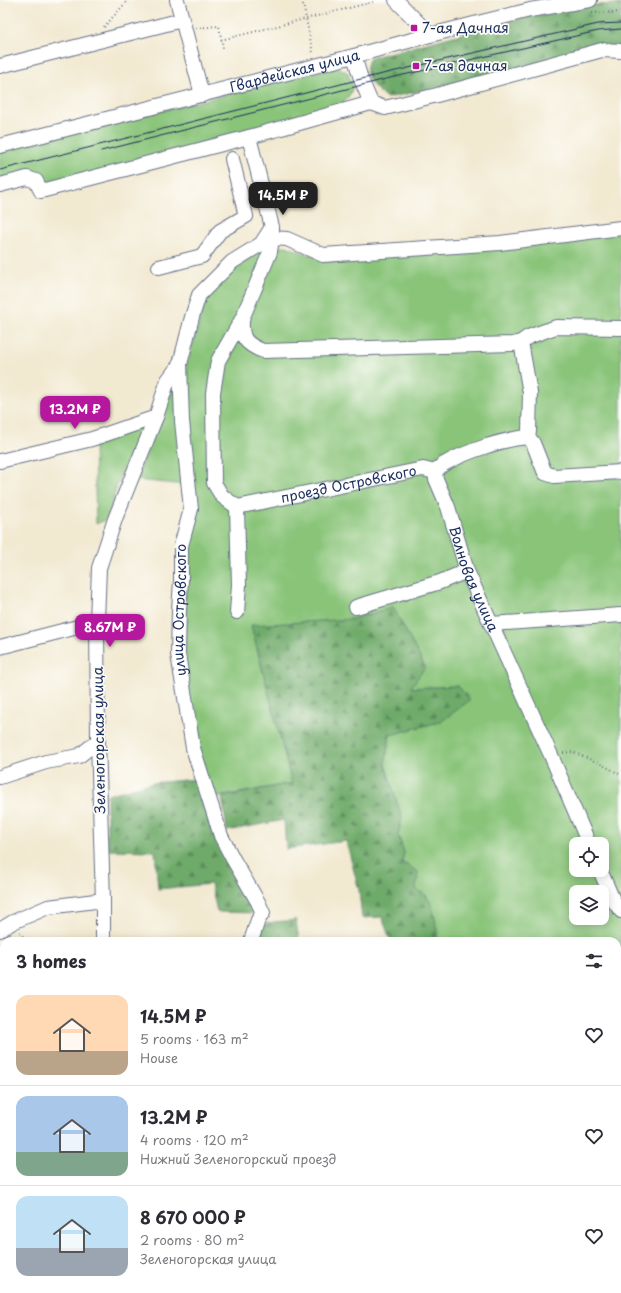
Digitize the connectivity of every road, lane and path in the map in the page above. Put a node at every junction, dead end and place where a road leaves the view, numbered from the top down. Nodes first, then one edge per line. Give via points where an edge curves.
1 (128, 0) edge
2 (177, 0) edge
3 (396, 0) edge
4 (590, 0) edge
5 (373, 2) dead end
6 (303, 4) dead end
7 (528, 5) edge
8 (306, 20) junction
9 (186, 24) junction
10 (430, 35) junction
11 (221, 40) junction
12 (96, 42) junction
13 (223, 48) dead end
14 (621, 51) edge
15 (313, 54) dead end
16 (354, 56) junction
17 (0, 66) edge
18 (202, 95) junction
19 (371, 102) junction
20 (249, 137) junction
21 (0, 146) edge
22 (232, 159) dead end
23 (0, 185) edge
24 (621, 228) edge
25 (272, 232) junction
26 (159, 267) dead end
27 (242, 319) junction
28 (621, 328) edge
29 (521, 342) junction
30 (180, 364) junction
31 (156, 417) junction
32 (528, 437) junction
33 (0, 461) edge
34 (435, 472) junction
35 (621, 472) edge
36 (237, 507) junction
37 (467, 571) junction
38 (356, 607) dead end
39 (237, 612) dead end
40 (621, 615) edge
41 (97, 622) junction
42 (490, 624) junction
43 (0, 647) edge
44 (98, 741) junction
45 (550, 753) junction
46 (621, 775) edge
47 (0, 777) edge
48 (586, 837) edge
49 (603, 877) edge
50 (104, 900) junction
51 (621, 911) edge
52 (0, 930) edge
53 (103, 937) edge
54 (252, 937) edge

1 - 12 path via 97,35
2 - 9 street
3 - 10 street
4 - 7 street, Гвардейская улица
5 - 8 path
6 - 8 path
7 - 10 street, Гвардейская улица
8 - 11 path
8 - 15 path
9 - 11 path via 219,26
9 - 12 street
9 - 18 street
10 - 16 street, Гвардейская улица
11 - 13 path
12 - 17 street
14 - 19 street via 602,50 385,108
16 - 18 street, Гвардейская улица
16 - 19 street
18 - 21 street, Гвардейская улица
19 - 20 street
20 - 23 street via 41,191 36,181 27,178
20 - 25 street
22 - 26 street via 246,216 220,231 202,256
24 - 25 street via 500,243 323,256
25 - 27 street via 270,252
25 - 30 street via 261,244 232,262 200,296
27 - 29 street via 241,332 246,341 253,348 263,351
27 - 36 street via 218,361 213,392 214,483 222,496
28 - 29 street via 556,327
29 - 32 street via 530,393
30 - 31 street, Зеленогорская улица via 168,380
30 - 54 street, улица Островского via 182,421 191,508 181,546 178,654 193,748 222,836 263,914
31 - 33 street via 92,439
31 - 41 street, Зеленогорская улица via 115,519 99,568
32 - 34 street, проезд Островского via 473,450 442,464
32 - 35 street via 545,473 554,476
34 - 36 street, проезд Островского via 423,469
34 - 37 street, Волновая улица
36 - 39 street
37 - 38 street via 440,582
37 - 42 street, Волновая улица
40 - 42 street
41 - 43 street
41 - 44 street, Зеленогорская улица
42 - 45 street, Волновая улица
44 - 47 street via 79,756 46,762
44 - 50 street, Зеленогорская улица
45 - 46 path via 573,752
45 - 48 street, Волновая улица
49 - 51 street
50 - 52 street via 48,907
50 - 53 street, Зеленогорская улица

